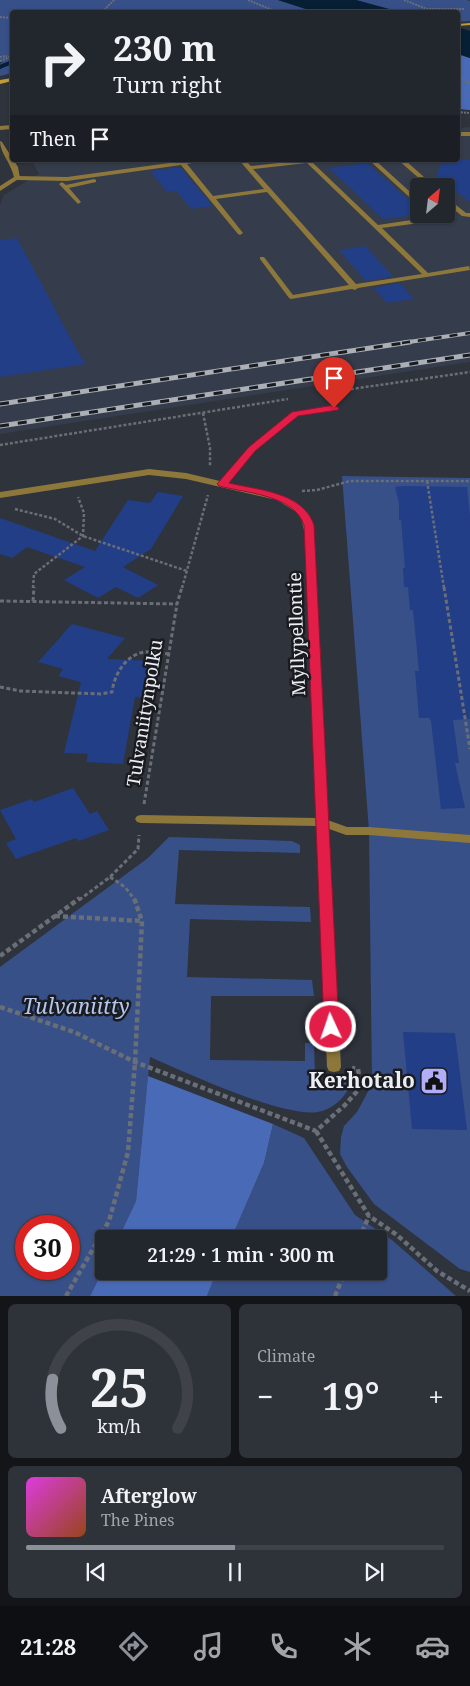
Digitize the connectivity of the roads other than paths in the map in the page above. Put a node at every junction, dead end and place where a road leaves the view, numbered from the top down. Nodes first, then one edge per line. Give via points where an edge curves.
1 (0, 142) edge
2 (10, 158) edge
3 (12, 162) edge
4 (190, 162) edge
5 (244, 162) edge
6 (300, 162) edge
7 (309, 162) edge
8 (374, 162) edge
9 (403, 162) edge
10 (183, 163) junction
11 (249, 168) junction
12 (116, 172) junction
13 (17, 178) junction
14 (422, 178) edge
15 (58, 179) junction
16 (2, 187) edge
17 (65, 187) junction
18 (269, 190) junction
19 (410, 196) edge
20 (211, 198) junction
21 (78, 202) dead end
22 (455, 207) edge
23 (470, 216) edge
24 (410, 222) edge
25 (377, 227) junction
26 (240, 233) dead end
27 (262, 258) dead end
28 (469, 268) edge
29 (427, 275) junction
30 (355, 288) junction
31 (334, 408) dead end
32 (222, 484) junction
33 (0, 495) edge
34 (141, 819) road end
35 (322, 822) junction
36 (470, 839) edge
37 (334, 1067) road end

1 - 2 street
3 - 13 street
4 - 10 street
5 - 11 street
6 - 11 street
7 - 25 street
8 - 19 street
9 - 14 street
10 - 12 street
10 - 20 street
11 - 18 street
12 - 15 street
12 - 17 street via 91,182
13 - 15 street
13 - 16 street
15 - 17 street
17 - 21 street
18 - 20 street
18 - 30 street
20 - 26 street
22 - 23 street
24 - 25 street
25 - 29 street
27 - 30 street via 291,297
28 - 29 street
29 - 30 street
31 - 32 street via 295,414 252,449
32 - 33 street, Myllypellontie via 149,472
32 - 35 street, Myllypellontie via 293,504 306,515 309,525
34 - 35 street
35 - 36 street via 346,831
35 - 37 street, Myllypellontie

